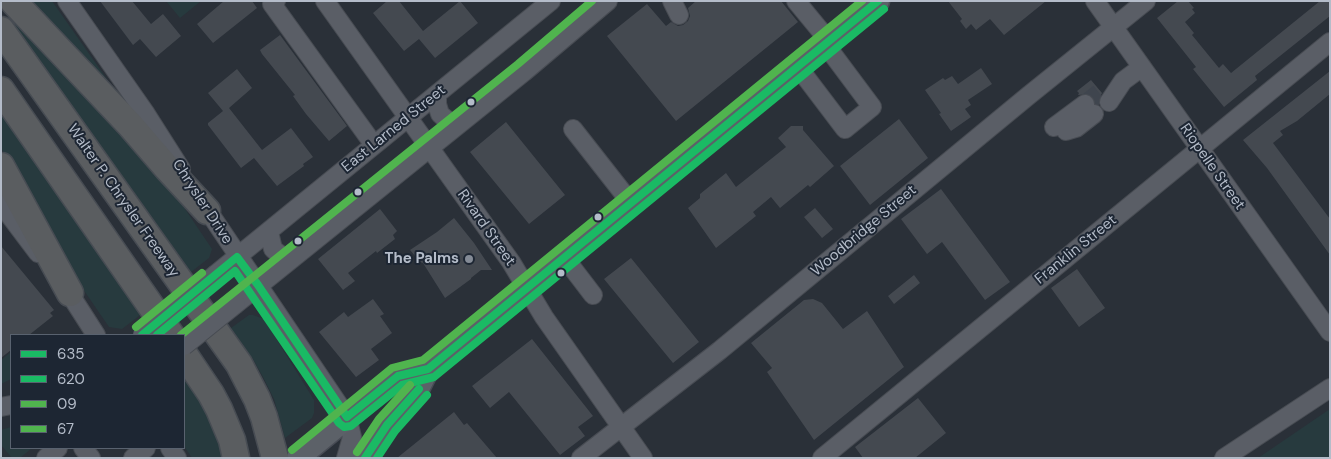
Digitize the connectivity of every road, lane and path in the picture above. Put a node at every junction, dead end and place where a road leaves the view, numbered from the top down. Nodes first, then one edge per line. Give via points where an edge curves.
1 (13, 1) edge
2 (67, 1) edge
3 (276, 1) edge
4 (325, 1) edge
5 (551, 1) edge
6 (608, 1) edge
7 (796, 1) edge
8 (878, 1) edge
9 (1095, 1) edge
10 (1146, 1) edge
11 (1114, 28) junction
12 (1, 30) edge
13 (1330, 42) edge
14 (827, 43) junction
15 (1140, 65) junction
16 (798, 66) junction
17 (1, 90) edge
18 (437, 94) junction
19 (1105, 97) tunnel mouth
20 (1089, 109) tunnel mouth
21 (408, 118) junction
22 (458, 125) junction
23 (573, 129) dead end
24 (1060, 129) dead end
25 (374, 145) junction
26 (430, 147) junction
27 (1199, 148) junction
28 (1, 166) edge
29 (631, 203) junction
30 (1, 204) edge
31 (207, 210) junction
32 (268, 232) junction
33 (237, 256) junction
34 (564, 257) junction
35 (288, 261) junction
36 (258, 284) junction
37 (526, 288) junction
38 (70, 293) junction
39 (593, 295) dead end
40 (1330, 332) edge
41 (95, 334) edge
42 (143, 334) edge
43 (170, 334) edge
44 (185, 345) edge
45 (185, 355) edge
46 (428, 369) junction
47 (1330, 388) edge
48 (347, 417) junction
49 (620, 427) junction
50 (57, 449) edge
51 (46, 458) edge
52 (236, 458) edge
53 (275, 458) edge
54 (298, 458) edge
55 (346, 458) edge
56 (365, 458) edge
57 (581, 458) edge
58 (643, 458) edge
59 (822, 458) edge
60 (1224, 458) edge

1 - 31 highway
2 - 31 street, Chrysler Drive via 146,114
3 - 25 street via 272,4
4 - 21 street, Rivard Street
5 - 18 street, East Larned Street
6 - 22 street
7 - 14 street
8 - 14 main road
9 - 11 street, Riopelle Street
10 - 11 street, Woodbridge Street
11 - 15 street, Riopelle Street
11 - 49 street, Woodbridge Street via 719,351
12 - 53 highway, Walter P. Chrysler Freeway via 239,364 264,417
13 - 27 street, Franklin Street
14 - 16 main road
14 - 16 street via 872,107 845,129
15 - 19 street
15 - 27 street, Riopelle Street
16 - 29 main road
17 - 43 highway
18 - 21 street, East Larned Street
18 - 22 street via 440,114
20 - 24 street via 1076,128
21 - 25 street, East Larned Street
21 - 26 street, Rivard Street
22 - 26 street
23 - 29 street
25 - 32 street, East Larned Street
26 - 35 street
26 - 37 street, Rivard Street
27 - 40 street, Riopelle Street
27 - 59 street, Franklin Street
28 - 38 highway
29 - 34 main road
30 - 38 street
31 - 33 street, Chrysler Drive
32 - 33 street, East Larned Street
32 - 35 street via 273,249
33 - 36 street, Chrysler Drive
33 - 42 street, East Larned Street, bridge
34 - 37 main road
34 - 39 street
35 - 36 street
36 - 44 street, bridge
36 - 48 street, Chrysler Drive
37 - 46 main road
37 - 49 street, Rivard Street
38 - 41 street
45 - 52 highway via 219,409
46 - 48 main road via 398,376
46 - 56 main road via 416,396 387,425
47 - 60 street
48 - 54 main road
48 - 55 street, Chrysler Drive via 352,436
49 - 57 street, Woodbridge Street
49 - 58 street, Rivard Street
50 - 51 street

